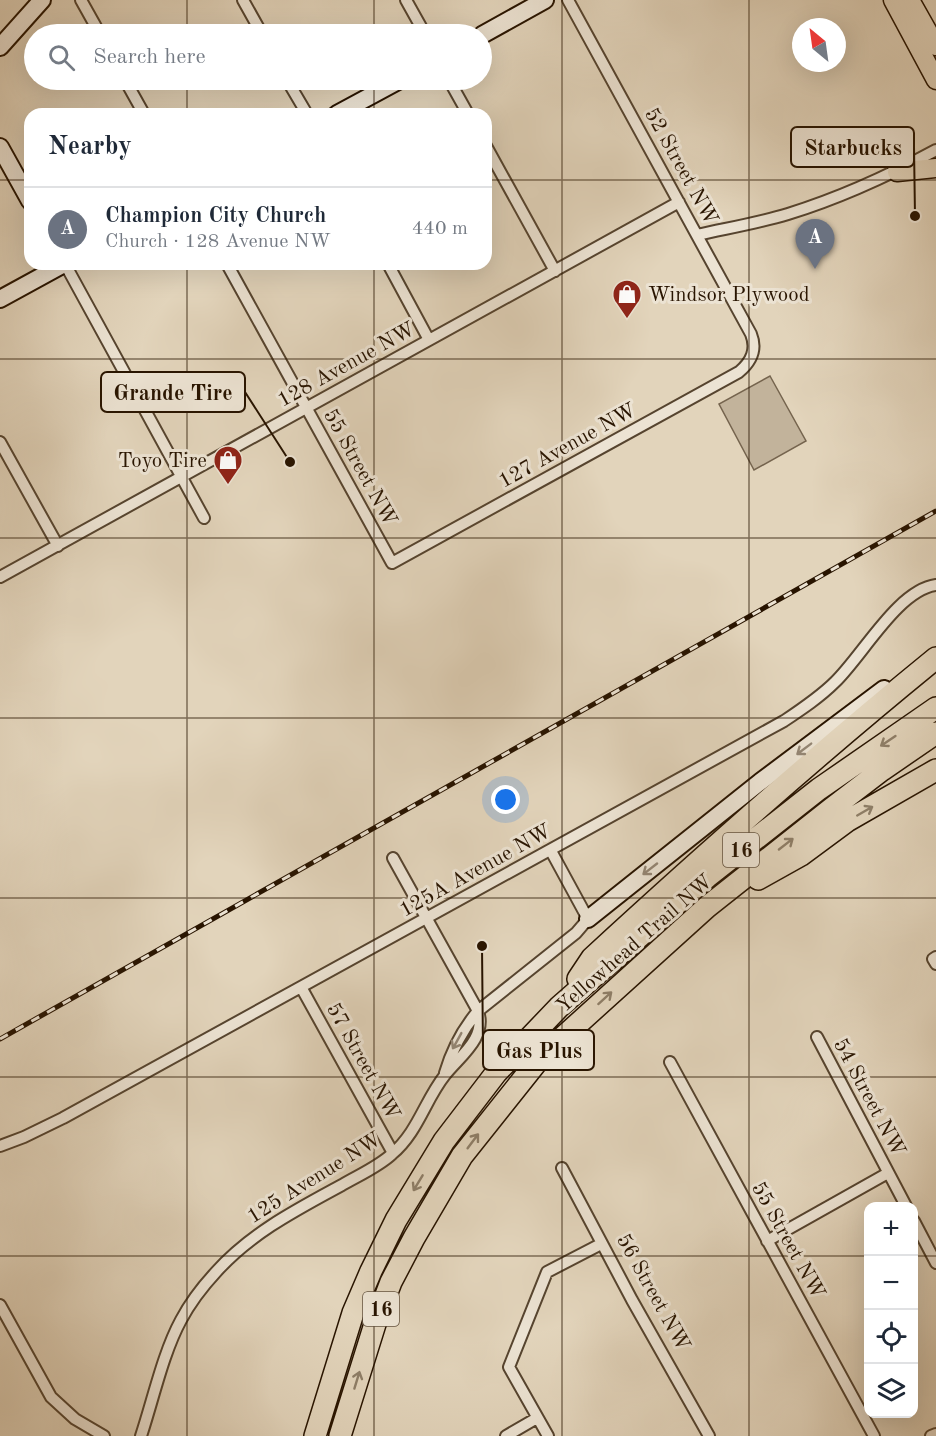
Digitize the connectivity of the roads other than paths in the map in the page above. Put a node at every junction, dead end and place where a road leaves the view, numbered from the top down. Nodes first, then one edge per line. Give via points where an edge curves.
1 (42, 0) edge
2 (81, 0) edge
3 (243, 0) edge
4 (406, 0) edge
5 (545, 0) edge
6 (568, 0) edge
7 (892, 0) edge
8 (910, 0) edge
9 (94, 24) edge
10 (256, 24) edge
11 (419, 24) edge
12 (492, 29) edge
13 (936, 46) edge
14 (0, 47) edge
15 (936, 80) edge
16 (131, 90) edge
17 (293, 90) edge
18 (381, 90) edge
19 (455, 90) edge
20 (141, 108) edge
21 (303, 108) edge
22 (348, 108) edge
23 (465, 108) edge
24 (0, 147) edge
25 (936, 150) edge
26 (492, 157) edge
27 (936, 168) edge
28 (897, 172) junction
29 (24, 190) edge
30 (679, 202) junction
31 (697, 235) junction
32 (53, 270) edge
33 (67, 270) edge
34 (230, 270) edge
35 (391, 270) edge
36 (555, 271) junction
37 (0, 299) edge
38 (429, 340) junction
39 (753, 353) joint
40 (306, 408) junction
41 (0, 442) edge
42 (182, 477) junction
43 (204, 518) dead end
44 (58, 546) junction
45 (392, 563) joint
46 (0, 577) edge
47 (936, 585) edge
48 (936, 652) edge
49 (936, 658) edge
50 (936, 708) edge
51 (936, 733) edge
52 (936, 770) edge
53 (550, 850) junction
54 (393, 858) dead end
55 (707, 907) junction
56 (426, 919) junction
57 (588, 919) junction
58 (301, 987) junction
59 (559, 1007) junction
60 (478, 1011) junction
61 (817, 1037) dead end
62 (670, 1062) dead end
63 (0, 1146) edge
64 (393, 1153) junction
65 (562, 1168) dead end
66 (888, 1173) junction
67 (904, 1202) edge
68 (918, 1229) edge
69 (767, 1240) junction
70 (601, 1244) junction
71 (936, 1263) edge
72 (0, 1305) edge
73 (537, 1418) junction
74 (936, 1434) edge
75 (104, 1436) edge
76 (141, 1436) edge
77 (315, 1436) edge
78 (340, 1436) edge
79 (506, 1436) edge
80 (548, 1436) edge
81 (709, 1436) edge
82 (874, 1436) edge
83 (931, 1436) edge

1 - 14 street
2 - 9 street
3 - 10 street
4 - 11 street
5 - 12 street
6 - 30 street, 52 Street NW
7 - 15 main road
8 - 13 main road
16 - 20 street
17 - 21 street
18 - 22 street
19 - 23 street
24 - 29 street
25 - 28 street
26 - 36 street
27 - 28 main road
28 - 31 street via 788,214
30 - 31 street, 52 Street NW
30 - 36 street, 128 Avenue NW
31 - 39 street, 52 Street NW via 751,334
32 - 37 street
33 - 42 street
34 - 40 street, 55 Street NW
35 - 38 street
36 - 38 street, 128 Avenue NW
38 - 40 street, 128 Avenue NW
39 - 45 street, 127 Avenue NW via 744,368 723,382
40 - 42 street, 128 Avenue NW
40 - 45 street, 55 Street NW
41 - 44 street
42 - 43 street
42 - 44 street, 128 Avenue NW
44 - 46 street, 128 Avenue NW
47 - 53 street, 125A Avenue NW via 922,588 906,599 836,681 804,708
48 -> 57 street via 760,782
49 - 59 highway via 722,839 592,958
50 -> 59 highway, Yellowhead Trail NW / 16 via 757,837
55 -> 51 highway, Yellowhead Trail NW / 16 via 848,796
55 -> 52 highway via 801,855 847,821
53 - 56 street, 125A Avenue NW
53 - 57 street
54 - 56 street
78 -> 55 highway, Yellowhead Trail NW / 16 via 391,1282 462,1156 540,1058
56 - 58 street, 125A Avenue NW
56 - 60 street
57 - 60 street via 576,933
58 - 63 street, 125A Avenue NW via 63,1118
58 - 64 street, 57 Street NW
59 -> 77 highway, Yellowhead Trail NW / 16 via 496,1073 444,1142 402,1210 353,1313
60 - 64 street, 125 Avenue NW via 479,1034 444,1077 417,1125
61 - 66 street, 54 Street NW
62 - 69 street, 55 Street NW
64 - 76 street, 125 Avenue NW via 275,1222 215,1273 181,1320 171,1342
65 - 70 street, 56 Street NW
66 - 67 street, 54 Street NW
66 - 69 street
68 - 71 street
69 - 82 street, 55 Street NW
70 - 73 street via 547,1272 509,1367
70 - 81 street, 56 Street NW
72 - 75 street via 51,1398 75,1419
73 - 79 street
73 - 80 street
74 - 83 street

